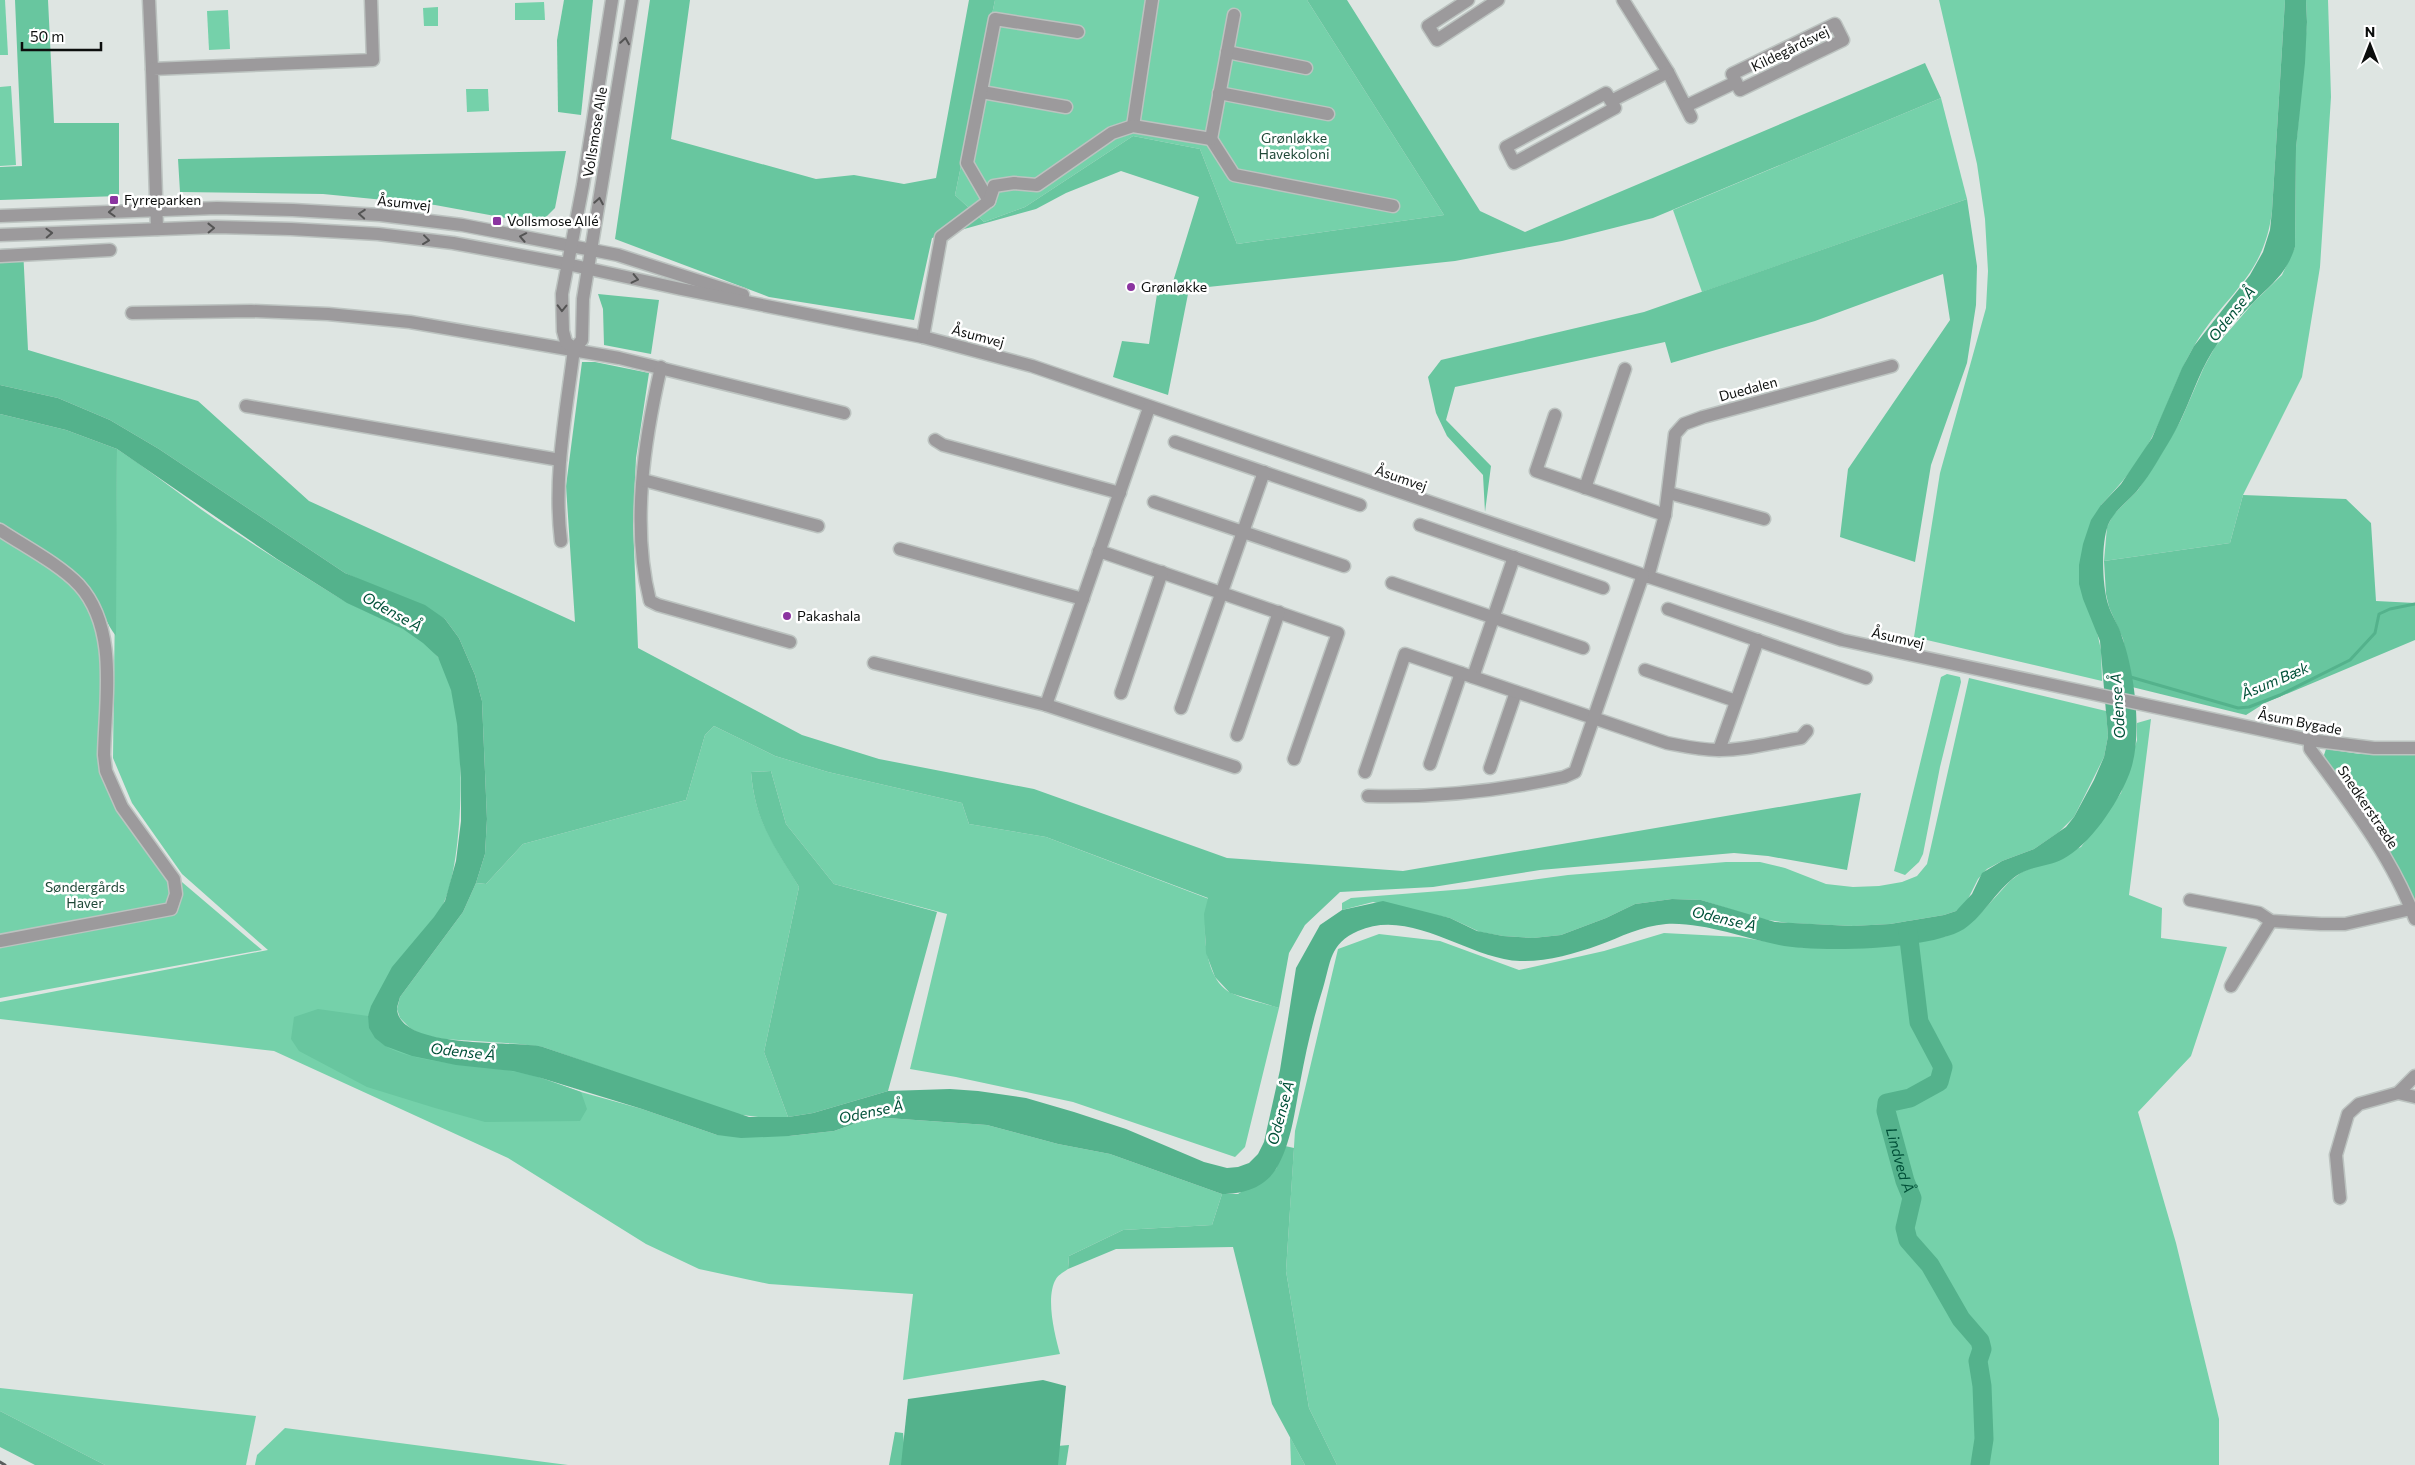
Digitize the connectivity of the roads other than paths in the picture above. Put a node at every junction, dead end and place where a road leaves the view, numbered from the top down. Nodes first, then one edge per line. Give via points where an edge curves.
1 (148, 0) edge
2 (371, 0) edge
3 (612, 0) edge
4 (632, 0) edge
5 (1152, 0) edge
6 (1468, 0) edge
7 (1498, 0) edge
8 (1623, 0) edge
9 (1234, 15) dead end
10 (1078, 32) dead end
11 (1227, 52) junction
12 (1306, 68) dead end
13 (152, 70) junction
14 (1668, 72) junction
15 (1736, 82) junction
16 (982, 92) junction
17 (1220, 93) junction
18 (1611, 102) junction
19 (1066, 107) dead end
20 (1328, 114) dead end
21 (1133, 126) junction
22 (1211, 139) junction
23 (989, 201) junction
24 (1393, 206) dead end
25 (156, 210) junction
26 (0, 216) edge
27 (157, 229) junction
28 (0, 235) edge
29 (571, 246) junction
30 (591, 249) junction
31 (110, 250) dead end
32 (0, 256) edge
33 (567, 264) junction
34 (588, 268) junction
35 (793, 312) junction
36 (132, 313) dead end
37 (923, 337) junction
38 (574, 349) junction
39 (1892, 366) dead end
40 (661, 368) junction
41 (1625, 369) dead end
42 (246, 406) dead end
43 (1149, 408) junction
44 (844, 413) dead end
45 (1555, 415) dead end
46 (935, 440) dead end
47 (1175, 442) dead end
48 (560, 460) junction
49 (1264, 472) junction
50 (643, 480) junction
51 (1585, 488) junction
52 (1120, 493) junction
53 (1668, 493) junction
54 (1154, 502) dead end
55 (1360, 505) dead end
56 (1665, 515) junction
57 (1764, 519) dead end
58 (1420, 525) dead end
59 (818, 526) dead end
60 (0, 530) edge
61 (1243, 532) junction
62 (561, 541) dead end
63 (900, 549) dead end
64 (1100, 551) junction
65 (1514, 558) junction
66 (1344, 566) dead end
67 (1162, 572) junction
68 (1646, 576) junction
69 (1392, 583) dead end
70 (1603, 588) dead end
71 (1222, 593) junction
72 (1083, 599) junction
73 (1668, 609) dead end
74 (1279, 612) junction
75 (1493, 617) junction
76 (1758, 640) junction
77 (790, 642) dead end
78 (1583, 648) dead end
79 (874, 663) dead end
80 (1645, 670) dead end
81 (1467, 675) junction
82 (1866, 678) dead end
83 (1516, 692) junction
84 (1121, 693) dead end
85 (1736, 701) junction
86 (1046, 705) junction
87 (2152, 707) joint
88 (1181, 708) dead end
89 (1594, 718) junction
90 (1807, 731) dead end
91 (1237, 735) dead end
92 (2310, 740) junction
93 (2415, 748) edge
94 (1719, 750) junction
95 (1294, 759) dead end
96 (1430, 764) dead end
97 (1236, 767) dead end
98 (1490, 768) dead end
99 (1365, 772) dead end
100 (1368, 796) dead end
101 (2190, 900) dead end
102 (2413, 914) edge
103 (2271, 921) junction
104 (0, 941) edge
105 (2231, 986) dead end
106 (2415, 1076) edge
107 (2398, 1093) junction
108 (2415, 1097) edge
109 (2340, 1198) dead end

1 - 13 street
2 - 13 street via 373,60
3 - 29 street, Vollsmose Alle
30 -> 4 street, Vollsmose Alle
5 - 21 street
6 - 7 street via 1428,26 1437,40
8 - 14 street, Kildegårdsvej
9 - 11 street
10 - 16 street via 995,19
11 - 12 street
11 - 17 street
13 - 25 street
14 - 15 street, Kildegårdsvej via 1688,111
14 - 18 street
15 - 15 street, Kildegårdsvej via 1740,90 1843,40 1835,24 1732,74
16 - 19 street
16 - 23 street via 967,163
17 - 20 street
17 - 22 street
18 - 18 street via 1606,93 1506,147 1514,163 1615,108
21 - 22 street
21 - 23 street via 1112,133 1037,185 1014,183 994,186
22 - 24 street via 1234,174
23 - 37 street via 940,237
25 -> 26 street, Åsumvej
25 - 27 street
29 -> 25 street, Åsumvej via 462,225 380,215 217,208
28 -> 27 street, Åsumvej
27 -> 33 street, Åsumvej via 282,229 378,234 453,243
29 - 30 street, Åsumvej
29 - 33 street, Vollsmose Alle
30 - 34 street, Vollsmose Alle
30 - 35 street, Åsumvej via 691,277
31 - 32 street
33 - 34 street, Åsumvej
33 -> 38 street via 562,294 563,331 566,342
34 -> 35 street, Åsumvej
34 - 38 street via 582,340
35 - 37 street, Åsumvej
36 - 38 street via 251,311 328,314 410,322
37 - 43 street, Åsumvej via 1032,366
38 - 40 street
38 - 48 street
39 - 53 street, Duedalen via 1684,424 1678,429 1673,442
40 - 44 street
40 - 50 street via 648,429
41 - 51 street
42 - 48 street
43 - 52 street
43 - 68 street, Åsumvej
45 - 51 street via 1536,471
46 - 52 street via 943,445
47 - 49 street
48 - 62 street via 558,515
49 - 55 street
49 - 61 street
50 - 59 street
50 - 77 street via 642,540 650,600
51 - 56 street
52 - 64 street
53 - 56 street, Duedalen
53 - 57 street
54 - 61 street
56 - 68 street, Duedalen
58 - 65 street
60 - 104 street via 65,574 79,586 94,608 103,630 107,655 106,771 122,807 174,878 176,894 171,909
61 - 66 street
61 - 71 street
63 - 72 street
64 - 67 street
64 - 72 street
65 - 70 street
65 - 75 street
67 - 71 street
67 - 84 street
68 - 87 street, Åsumvej via 1842,640
68 - 89 street
69 - 75 street
71 - 74 street
71 - 88 street
72 - 86 street
73 - 76 street
74 - 91 street
74 - 95 street via 1338,633
75 - 78 street
75 - 81 street
76 - 82 street
76 - 85 street
79 - 86 street
80 - 85 street
81 - 83 street
81 - 96 street
81 - 99 street via 1405,654
83 - 89 street
83 - 98 street
85 - 94 street
86 - 97 street
87 - 92 street, Åsum Bygade
89 - 94 street via 1667,743
89 - 100 street via 1578,764 1571,774 1487,791 1434,796
90 - 94 street via 1801,738
92 - 93 street, Åsum Bygade via 2350,746
92 - 102 street, Snedkerstræde via 2310,749 2385,858
101 - 103 street via 2258,913
102 - 103 street via 2345,924
103 - 105 street
106 - 107 street
107 - 108 street
107 - 109 street via 2359,1104 2348,1114 2336,1155

